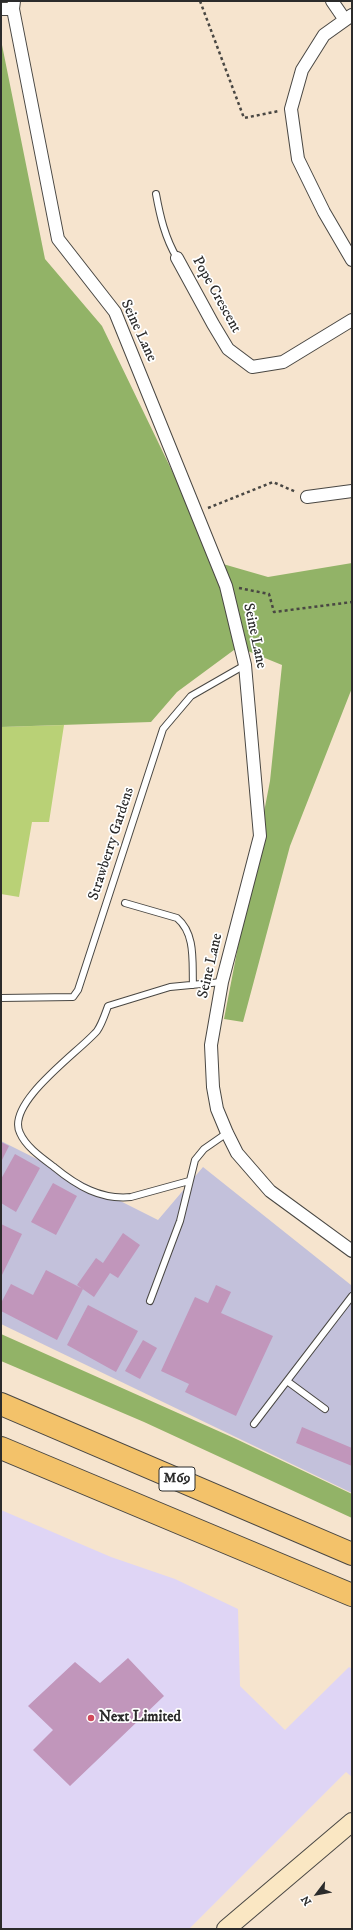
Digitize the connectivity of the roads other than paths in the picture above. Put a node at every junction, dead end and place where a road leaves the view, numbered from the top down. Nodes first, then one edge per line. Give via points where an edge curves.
1 (332, 1) edge
2 (14, 5) edge
3 (1, 9) edge
4 (348, 18) edge
5 (156, 194) dead end
6 (177, 258) joint
7 (352, 260) edge
8 (352, 320) edge
9 (352, 491) edge
10 (307, 497) road end
11 (245, 665) junction
12 (125, 903) dead end
13 (222, 982) junction
14 (194, 985) junction
15 (1, 998) edge
16 (227, 1133) junction
17 (190, 1181) junction
18 (352, 1251) edge
19 (352, 1296) edge
20 (150, 1301) dead end
21 (287, 1381) junction
22 (1, 1404) edge
23 (325, 1409) dead end
24 (254, 1424) dead end
25 (1, 1448) edge
26 (352, 1554) edge
27 (352, 1595) edge
28 (352, 1822) edge
29 (226, 1929) edge

1 - 4 street
2 - 3 street
2 - 11 street, Seine Lane via 58,239 115,312 227,591
4 - 7 street via 324,35 302,70 291,109 298,159 324,212
5 - 6 lane via 170,246
6 - 8 street, Pope Crescent via 228,349 252,367 283,362
9 - 10 street
11 - 13 street, Seine Lane via 260,836
11 - 15 lane, Strawberry Gardens via 191,696 163,729 78,990 73,997
12 - 14 lane via 177,918 183,924 189,932
13 - 14 lane
13 - 16 street, Seine Lane via 211,1045 211,1066 217,1109
14 - 17 lane via 170,987 108,1006 98,1030 42,1083 24,1106 18,1122 19,1133 35,1152 67,1177 102,1196 131,1197
16 - 17 lane via 199,1154 192,1168
16 - 18 street, Seine Lane via 237,1153 270,1191
17 - 20 lane via 180,1221
19 - 21 lane
21 - 23 lane
21 - 24 lane
22 - 26 highway, M69
25 - 27 highway, M69
28 - 29 street

